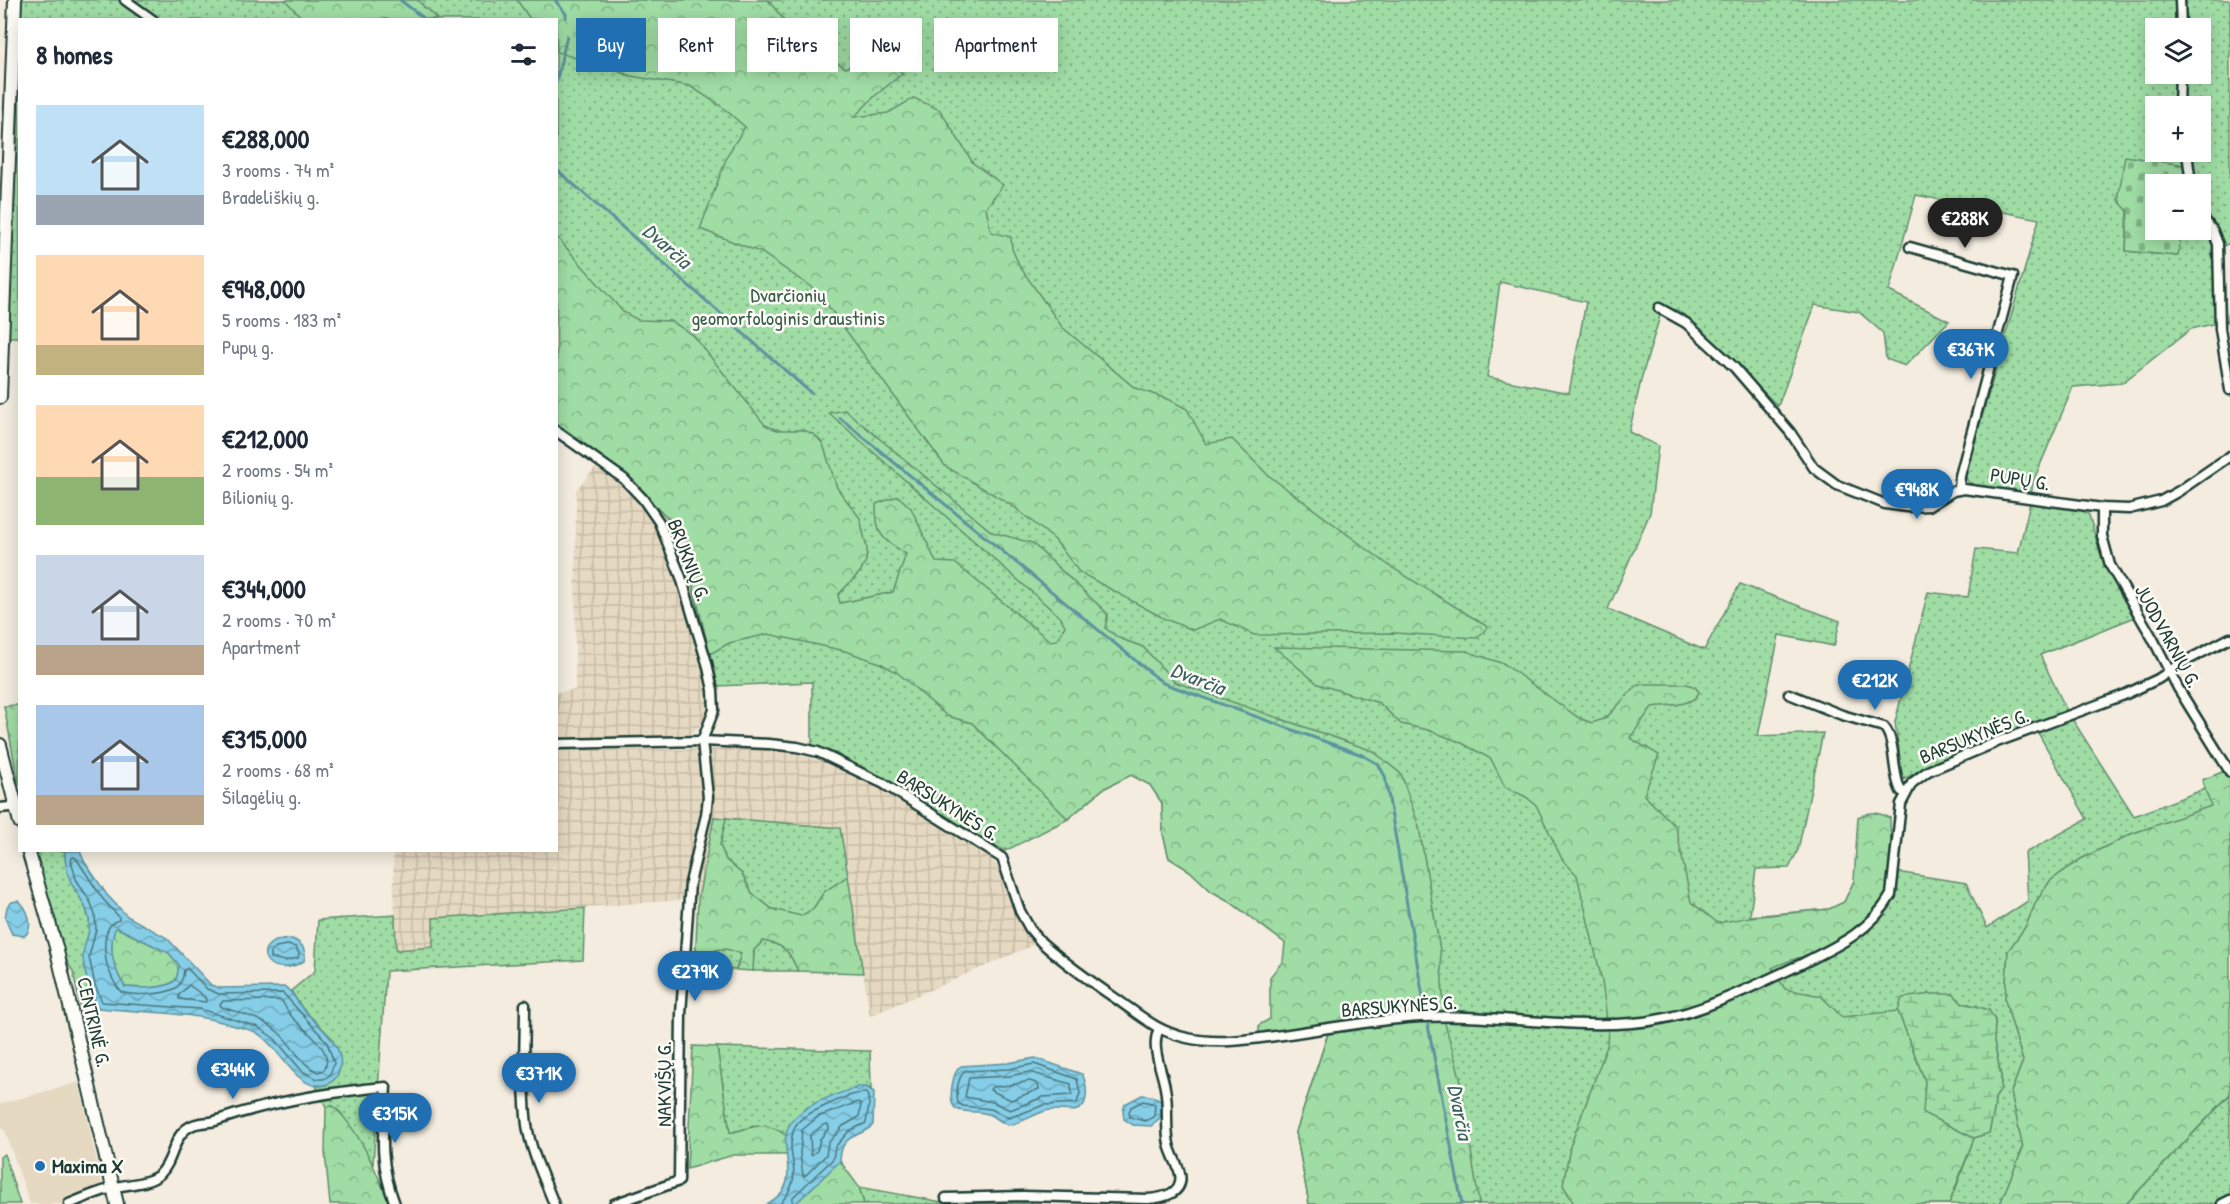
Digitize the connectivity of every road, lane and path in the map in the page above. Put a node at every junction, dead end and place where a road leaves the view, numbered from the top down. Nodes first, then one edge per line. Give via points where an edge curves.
1 (15, 0) edge
2 (125, 0) edge
3 (2180, 0) edge
4 (150, 18) edge
5 (2181, 18) edge
6 (2211, 228) edge
7 (1910, 247) dead end
8 (1659, 308) dead end
9 (2230, 390) edge
10 (0, 397) edge
11 (558, 431) edge
12 (2230, 456) edge
13 (1959, 489) junction
14 (2102, 508) junction
15 (2230, 638) edge
16 (2170, 672) junction
17 (1789, 694) dead end
18 (702, 741) junction
19 (558, 744) edge
20 (0, 745) edge
21 (2230, 772) edge
22 (1906, 792) junction
23 (17, 806) edge
24 (0, 808) edge
25 (29, 852) edge
26 (525, 1005) dead end
27 (1159, 1029) junction
28 (113, 1188) junction
29 (946, 1198) dead end
30 (1024, 1200) edge
31 (2230, 1200) edge
32 (69, 1204) edge
33 (117, 1204) edge
34 (395, 1204) edge
35 (554, 1204) edge
36 (614, 1204) edge
37 (2222, 1204) edge

1 - 10 main road
2 - 4 street
3 - 5 street
6 - 9 street via 2218,244 2220,329
7 - 13 street via 2013,276
8 - 13 street via 1686,323 1734,367 1790,432 1814,468 1837,485 1885,504 1907,507 1929,506
11 - 18 street, BRUKNIŲ G. via 624,479 659,522 681,577 713,690 714,710
12 - 14 street, PUPŲ G. via 2161,501 2129,508
13 - 14 street, PUPŲ G.
14 - 16 street, JUODVARNIŲ G. via 2102,536 2110,565
15 - 16 street, BARSUKYNĖS G.
16 - 21 street, JUODVARNIŲ G.
16 - 22 street, BARSUKYNĖS G. via 2124,695 1928,771
17 - 22 street via 1884,727 1896,781 1901,791
18 - 19 street, BARSUKYNĖS G.
18 - 27 street, BARSUKYNĖS G. via 769,744 818,752 884,784 984,845 1002,858 1020,911 1042,943
18 - 36 street, NAKVIŠŲ G. via 708,797 689,895 681,1014 679,1181
20 - 23 main road
22 - 27 street, BARSUKYNĖS G. via 1898,818 1891,895 1875,918 1838,946 1728,999 1634,1023 1543,1023 1445,1016 1216,1041
23 - 24 street
25 - 28 main road, CENTRINĖ G. via 56,946
26 - 35 street via 527,1126
27 - 30 street via 1156,1048 1166,1087 1168,1141 1180,1174 1177,1189 1166,1196 1148,1199
28 - 32 street
28 - 33 main road, CENTRINĖ G.
28 - 34 street via 160,1174 182,1133 193,1125 342,1091 386,1087 382,1144 385,1175
29 - 30 street
31 - 37 street

